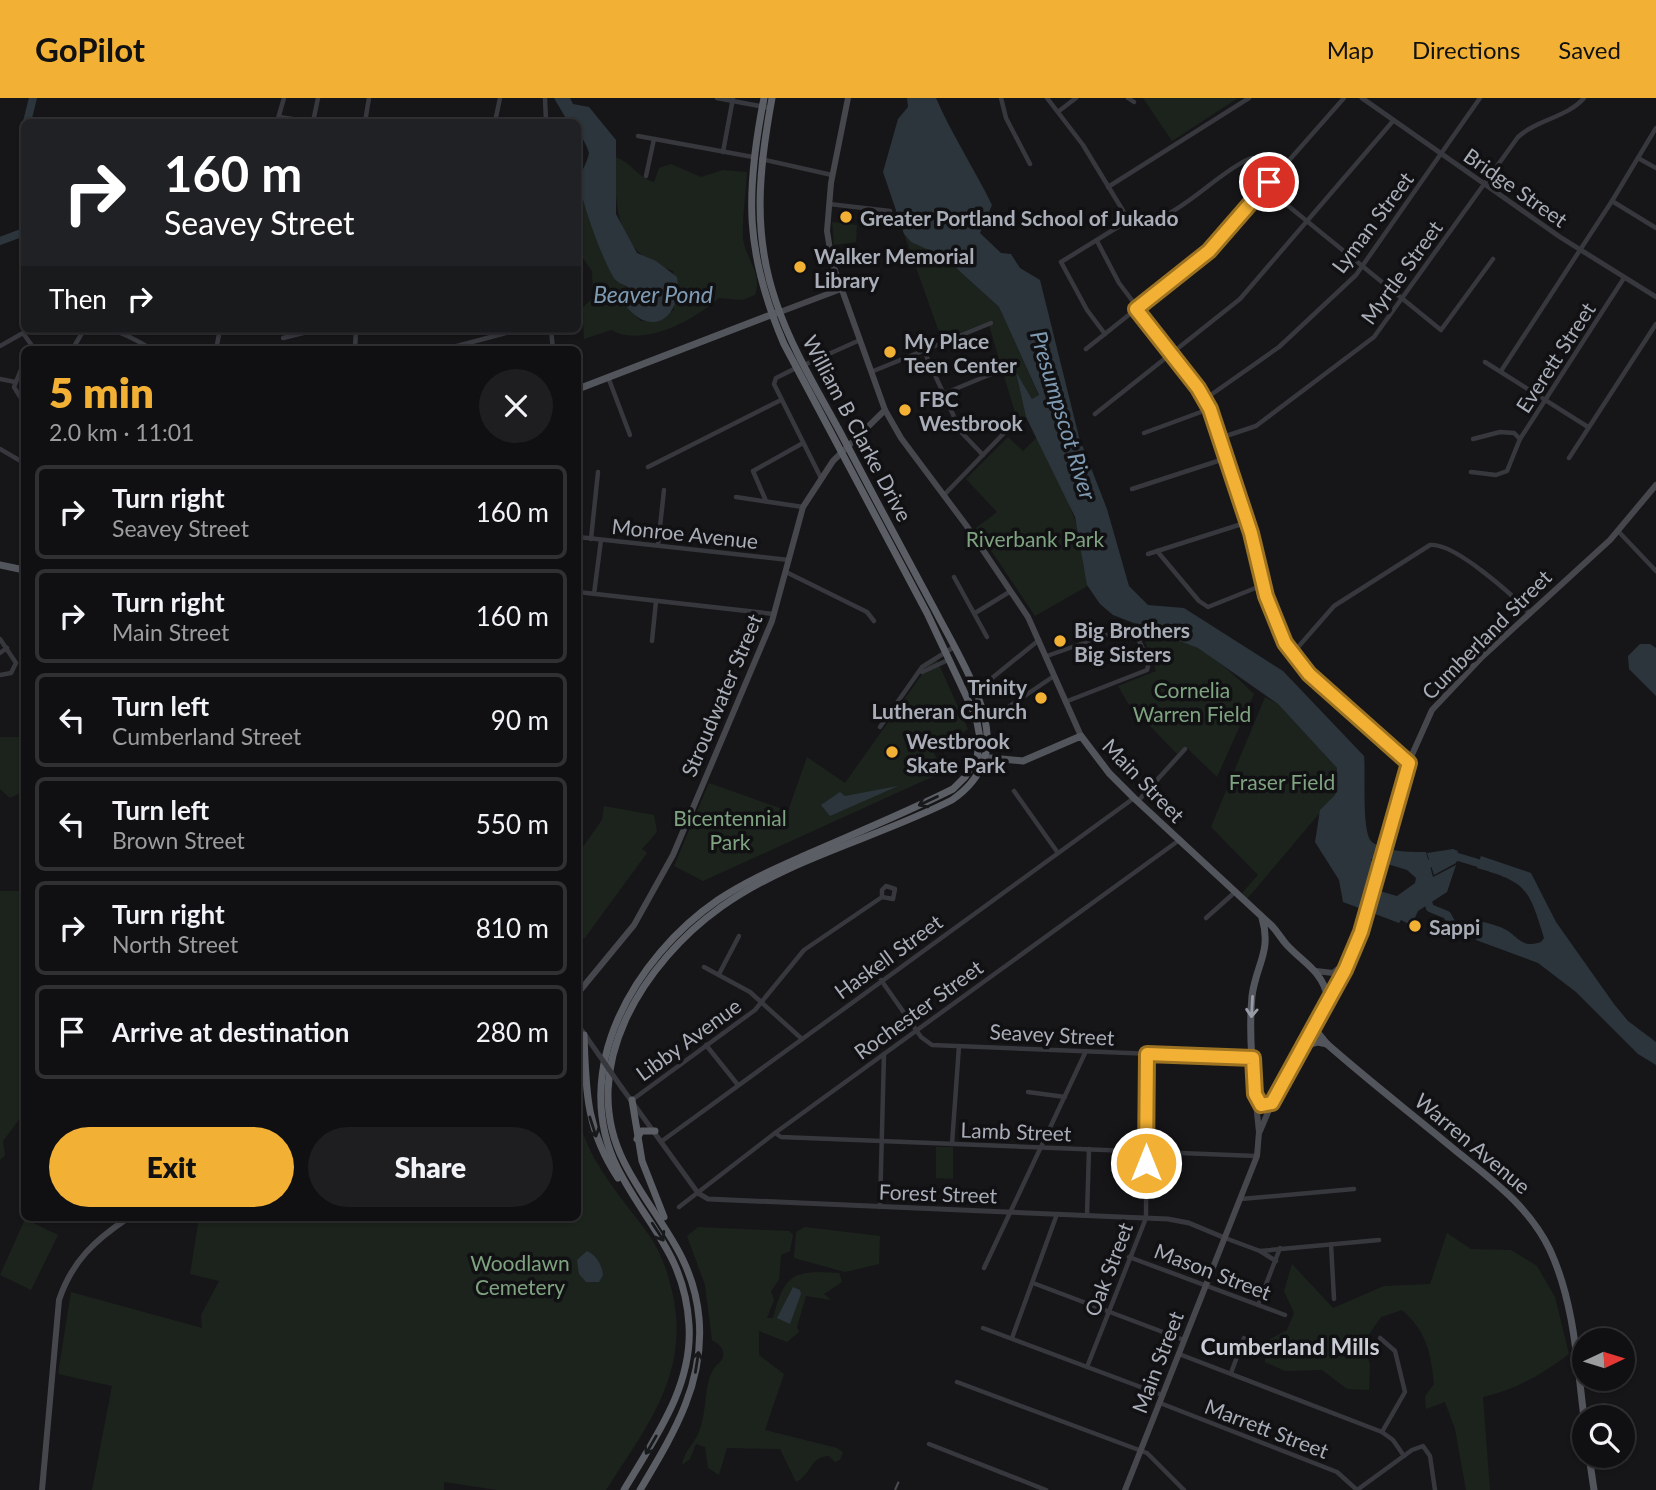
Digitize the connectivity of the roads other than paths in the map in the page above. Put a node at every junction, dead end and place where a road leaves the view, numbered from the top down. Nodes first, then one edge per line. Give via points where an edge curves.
1 (284, 98) edge
2 (318, 98) edge
3 (369, 98) edge
4 (500, 98) edge
5 (545, 98) edge
6 (717, 98) edge
7 (764, 98) edge
8 (772, 98) edge
9 (848, 98) edge
10 (1001, 98) edge
11 (1047, 98) edge
12 (1076, 98) edge
13 (1128, 98) edge
14 (1247, 98) edge
15 (1344, 98) edge
16 (1362, 98) edge
17 (1480, 98) edge
18 (1584, 98) edge
19 (732, 99) edge
20 (1134, 102) dead end
21 (766, 108) junction
22 (1059, 111) junction
23 (278, 119) edge
24 (313, 119) edge
25 (366, 119) edge
26 (496, 119) edge
27 (546, 119) edge
28 (1393, 121) junction
29 (1656, 128) edge
30 (638, 136) dead end
31 (654, 139) junction
32 (723, 152) junction
33 (1441, 155) junction
34 (757, 158) junction
35 (1638, 158) junction
36 (1030, 164) dead end
37 (1656, 168) edge
38 (832, 175) junction
39 (1276, 175) junction
40 (646, 176) dead end
41 (1483, 184) junction
42 (1108, 187) junction
43 (1265, 187) junction
44 (1612, 201) junction
45 (828, 204) junction
46 (890, 211) dead end
47 (1306, 221) junction
48 (1126, 222) junction
49 (1656, 228) edge
50 (1097, 241) junction
51 (1580, 251) junction
52 (1493, 259) dead end
53 (1362, 267) junction
54 (1624, 278) junction
55 (842, 289) junction
56 (1656, 297) edge
57 (1403, 300) junction
58 (1136, 309) junction
59 (776, 313) junction
60 (991, 323) dead end
61 (1656, 324) edge
62 (23, 333) edge
63 (121, 333) edge
64 (303, 333) edge
65 (506, 333) edge
66 (1105, 334) junction
67 (283, 338) dead end
68 (860, 340) junction
69 (0, 346) edge
70 (145, 346) edge
71 (457, 346) edge
72 (1086, 349) dead end
73 (924, 351) junction
74 (1172, 354) junction
75 (1485, 362) dead end
76 (800, 367) junction
77 (21, 369) edge
78 (1001, 370) dead end
79 (871, 372) junction
80 (1501, 372) junction
81 (608, 377) junction
82 (0, 379) edge
83 (15, 382) junction
84 (581, 388) edge
85 (943, 394) junction
86 (21, 400) edge
87 (781, 400) junction
88 (1205, 400) junction
89 (1545, 400) junction
90 (1210, 409) junction
91 (885, 410) junction
92 (1095, 414) dead end
93 (1588, 427) junction
94 (1009, 428) dead end
95 (1144, 433) dead end
96 (630, 435) dead end
97 (1220, 438) junction
98 (1473, 439) dead end
99 (1520, 439) junction
100 (803, 443) junction
101 (0, 449) edge
102 (844, 449) junction
103 (983, 455) junction
104 (1227, 458) junction
105 (1569, 458) dead end
106 (21, 461) edge
107 (648, 467) dead end
108 (598, 472) dead end
109 (1471, 472) dead end
110 (821, 478) junction
111 (1656, 485) edge
112 (1132, 489) dead end
113 (664, 490) dead end
114 (944, 495) junction
115 (736, 496) dead end
116 (766, 501) junction
117 (803, 507) junction
118 (1248, 522) junction
119 (1618, 531) junction
120 (581, 537) edge
121 (591, 538) junction
122 (601, 540) junction
123 (658, 545) junction
124 (1157, 551) junction
125 (1148, 554) dead end
126 (789, 560) junction
127 (0, 565) edge
128 (21, 569) edge
129 (1656, 571) edge
130 (786, 572) junction
131 (954, 577) dead end
132 (1263, 585) junction
133 (1011, 591) junction
134 (581, 592) edge
135 (594, 594) junction
136 (656, 601) junction
137 (975, 613) junction
138 (1530, 614) junction
139 (775, 615) junction
140 (874, 621) dead end
141 (987, 637) dead end
142 (0, 639) edge
143 (652, 640) dead end
144 (1040, 640) junction
145 (7, 648) junction
146 (950, 652) junction
147 (0, 653) edge
148 (1292, 653) junction
149 (1047, 656) junction
150 (0, 675) edge
151 (1054, 676) junction
152 (992, 678) dead end
153 (1065, 702) junction
154 (1003, 710) dead end
155 (880, 727) dead end
156 (1081, 736) junction
157 (1185, 749) dead end
158 (981, 758) junction
159 (1409, 763) junction
160 (1014, 791) dead end
161 (1135, 800) junction
162 (1178, 841) junction
163 (1058, 853) junction
164 (1234, 892) junction
165 (882, 897) dead end
166 (1206, 918) dead end
167 (1262, 918) junction
168 (739, 936) dead end
169 (1268, 941) junction
170 (1284, 942) junction
171 (1345, 962) junction
172 (704, 967) dead end
173 (1316, 971) junction
174 (719, 974) junction
175 (881, 980) junction
176 (581, 989) edge
177 (1328, 998) junction
178 (763, 1002) junction
179 (1316, 1019) junction
180 (581, 1030) edge
181 (916, 1030) junction
182 (584, 1035) junction
183 (802, 1039) junction
184 (706, 1044) junction
185 (1327, 1044) junction
186 (959, 1046) junction
187 (1300, 1047) junction
188 (1086, 1051) junction
189 (597, 1052) junction
190 (884, 1054) junction
191 (1147, 1054) junction
192 (584, 1057) junction
193 (1253, 1058) junction
194 (738, 1085) junction
195 (1028, 1091) dead end
196 (1255, 1094) junction
197 (1065, 1097) junction
198 (632, 1100) junction
199 (1272, 1103) junction
200 (654, 1131) junction
201 (1259, 1132) junction
202 (775, 1133) junction
203 (637, 1140) junction
204 (662, 1141) junction
205 (882, 1141) junction
206 (952, 1144) junction
207 (1043, 1148) junction
208 (1089, 1149) junction
209 (1146, 1152) junction
210 (1257, 1156) junction
211 (1354, 1189) dead end
212 (698, 1192) junction
213 (636, 1199) junction
214 (1240, 1199) junction
215 (679, 1207) dead end
216 (880, 1207) junction
217 (1011, 1212) junction
218 (1057, 1214) junction
219 (1087, 1215) junction
220 (1146, 1218) junction
221 (124, 1221) edge
222 (666, 1225) junction
223 (1225, 1238) junction
224 (1379, 1240) dead end
225 (1331, 1244) junction
226 (1280, 1248) junction
227 (1260, 1251) junction
228 (1129, 1256) junction
229 (1276, 1261) junction
230 (984, 1268) dead end
231 (1033, 1283) junction
232 (1206, 1286) junction
233 (1334, 1299) dead end
234 (1258, 1305) junction
235 (1109, 1311) junction
236 (1285, 1315) dead end
237 (983, 1328) dead end
238 (1012, 1338) junction
239 (1244, 1338) dead end
240 (1380, 1338) dead end
241 (1184, 1340) junction
242 (1178, 1354) junction
243 (1087, 1367) junction
244 (1231, 1373) junction
245 (957, 1382) dead end
246 (1162, 1399) junction
247 (1582, 1405) edge
248 (1382, 1432) junction
249 (929, 1444) dead end
250 (1140, 1450) junction
251 (1404, 1456) junction
252 (1591, 1468) edge
253 (42, 1490) edge
254 (624, 1490) edge
255 (640, 1490) edge
256 (1046, 1490) edge
257 (1125, 1490) edge
258 (1184, 1490) edge
259 (1357, 1490) edge
260 (1436, 1490) edge
261 (1594, 1490) edge

1 - 23 street
2 - 24 street
3 - 25 street
4 - 26 street
5 - 27 street
6 - 19 street
7 - 21 highway, William B Clarke Drive
8 - 21 highway, William B Clarke Drive
9 - 38 main road, Main Street
10 - 36 street
11 - 22 street
12 - 22 street
13 - 20 street
14 - 42 street
15 - 39 street
16 - 28 street, Bridge Street
17 - 33 street, Lyman Street
18 - 41 street, Myrtle Street via 1521,134
19 - 21 street
19 - 32 street
21 - 34 highway, William B Clarke Drive
22 - 42 street
28 - 33 street, Bridge Street
28 - 47 street
29 - 35 street
30 - 31 street
31 - 32 street
31 - 40 street
32 - 34 street
33 - 41 street, Bridge Street
33 - 53 street, Lyman Street
34 - 38 street
34 - 59 highway, William B Clarke Drive via 760,234
35 - 37 street
35 - 44 street
38 - 45 main road, Main Street
39 - 43 street
39 - 48 street via 1249,159 1167,213 1138,225
41 - 51 street, Bridge Street
41 - 57 street, Myrtle Street
42 - 48 street
43 - 47 street
43 - 58 street via 1202,257
44 - 49 street
44 - 51 street
45 - 46 street
45 - 55 main road, Main Street via 828,245
47 - 53 street
47 - 74 street via 1240,299
48 - 50 street
50 - 58 street
50 - 66 street via 1061,262
51 - 54 street, Bridge Street
51 - 80 street
52 - 57 street via 1441,330
53 - 57 street
53 - 88 street, Lyman Street via 1290,338
54 - 56 street, Bridge Street
54 - 89 street, Everett Street
55 - 59 main road
55 - 68 main road, Main Street
57 - 97 street, Myrtle Street via 1374,337 1268,418
58 - 66 street
58 - 74 street
59 - 76 highway, William B Clarke Drive
59 - 81 main road
60 - 73 street
61 - 93 street
62 - 69 street
63 - 70 street
64 - 67 street
65 - 71 street
66 - 72 street
68 - 76 street
68 - 79 main road, Main Street
73 - 79 street
73 - 85 street
74 - 88 street
74 - 92 street
75 - 80 street
76 - 87 street via 775,381
76 - 102 highway, William B Clarke Drive
77 - 83 street
78 - 85 street
79 - 91 main road, Main Street
80 - 89 street
81 - 84 main road
81 - 96 street
82 - 83 street
83 - 86 street
85 - 103 street via 962,435
87 - 100 street
87 - 107 street
88 - 90 street
89 - 93 street
89 - 99 street, Everett Street
90 - 95 street
90 - 97 street
91 - 102 main road, Stroudwater Street
91 - 114 main road, Main Street
93 - 105 street
94 - 103 street
97 - 104 street
98 - 99 street via 1500,432 1514,433
99 - 109 street, Everett Street via 1507,471 1496,475
100 - 110 street
100 - 116 street via 753,471
101 - 106 street
102 - 110 main road, Stroudwater Street
102 - 146 highway, William B Clarke Drive
103 - 114 street
104 - 112 street
104 - 118 street
108 - 121 street
110 - 117 main road, Stroudwater Street
111 - 119 main road, Cumberland Street
113 - 123 street
114 - 133 main road, Main Street
115 - 116 street
116 - 117 street
117 - 126 main road, Stroudwater Street
118 - 124 street
118 - 132 street
119 - 129 street
119 - 138 main road, Cumberland Street
120 - 121 street, Monroe Avenue
121 - 122 street, Monroe Avenue
122 - 123 street, Monroe Avenue
122 - 135 street
123 - 126 street, Monroe Avenue
124 - 125 street
124 - 132 street via 1208,607
126 - 130 main road, Stroudwater Street
127 - 128 main road
130 - 139 main road, Stroudwater Street
130 - 140 street via 867,611
131 - 137 street
132 - 148 street
133 - 137 street
133 - 144 main road, Main Street
134 - 135 street
135 - 136 street
136 - 139 street
136 - 143 street
137 - 141 street
138 - 148 street via 1493,578 1442,546 1430,545 1334,606
138 - 159 main road, Cumberland Street via 1438,703
139 - 176 main road, Stroudwater Street via 652,896
142 - 145 street
144 - 149 main road, Main Street
144 - 152 street
145 - 147 street
145 - 150 street via 15,667
146 - 155 street via 922,667
146 - 158 highway, William B Clarke Drive via 984,713 987,734
148 - 159 street via 1309,674
149 - 151 main road, Main Street
149 - 153 street via 1132,626 1149,667
151 - 153 main road, Main Street
151 - 154 street
153 - 156 main road, Main Street
156 - 158 main road via 1023,761
156 - 161 main road, Main Street
157 - 161 street, Haskell Street
158 -> 213 highway via 953,789 729,892 676,934 650,964 617,1021 607,1046 601,1086 608,1145
158 - 222 highway via 974,781 951,800 734,898 682,940 648,981 614,1049 609,1104 623,1159
159 - 171 main road, Cumberland Street via 1368,912
160 - 163 street
161 - 162 main road, Main Street
161 - 163 street, Haskell Street
162 - 164 main road, Main Street
162 - 181 street, Rochester Street
163 - 175 street, Haskell Street
164 - 166 street
164 - 167 main road, Main Street
165 - 178 street, Libby Avenue via 804,950
167 - 169 main road
167 - 170 main road, Main Street
168 - 174 street
169 - 170 main road
169 -> 193 main road, Main Street via 1252,996
170 - 173 main road, Main Street
171 - 173 main road via 1333,973
171 - 177 main road, Cumberland Street
172 - 174 street
173 - 177 main road
174 - 178 street
175 - 181 street
175 - 183 street, Haskell Street
177 - 179 main road, Cumberland Street
178 - 183 street
178 - 184 street, Libby Avenue
179 - 185 main road, Warren Avenue via 1318,1033
179 - 187 main road, Cumberland Street
180 - 182 street
181 - 186 street, Seavey Street via 933,1045
181 - 190 street, Rochester Street
182 - 189 street
182 - 192 highway
183 - 194 street, Haskell Street
184 - 194 street
184 - 198 street, Libby Avenue
185 - 187 main road
185 - 247 main road, Warren Avenue via 1508,1193 1534,1223 1553,1259 1570,1313
186 - 188 street, Seavey Street
186 - 206 street
187 - 199 main road, Cumberland Street
188 - 191 street, Seavey Street
188 - 197 street
189 - 192 highway
189 - 198 street, bridge
190 - 202 street, Rochester Street
190 - 205 street
191 - 193 street, Seavey Street
191 - 209 street, Oak Street
192 -> 213 highway via 585,1091 595,1133 611,1167
193 - 196 main road, Main Street
194 - 204 street, Haskell Street
195 - 197 street
196 - 199 main road via 1261,1105
196 - 201 main road, Main Street
197 - 207 street
198 - 200 street
198 - 203 highway
199 - 201 main road, Cumberland Street
200 - 203 highway via 641,1131
200 - 204 street
201 - 210 main road, Main Street
202 - 205 street, Lamb Street via 781,1137
202 - 212 street, Rochester Street
203 - 222 highway
204 - 212 street
205 - 206 street, Lamb Street
205 - 216 street
206 - 207 street, Lamb Street
207 - 208 street, Lamb Street
207 - 217 street
208 - 209 street, Lamb Street
208 - 219 street
209 - 210 street, Lamb Street
209 - 220 street, Oak Street
210 - 214 main road, Main Street
211 - 214 street
212 - 215 street, Rochester Street
212 - 216 street, Forest Street via 708,1199
213 -> 254 highway via 666,1243 678,1271 686,1300 688,1356 671,1409
214 - 223 main road, Main Street
216 - 217 street, Forest Street
217 - 218 street, Forest Street
217 - 230 street
218 - 219 street, Forest Street
218 - 231 street
219 - 220 street, Forest Street
220 - 223 street, Forest Street via 1179,1220
220 - 228 street, Oak Street
221 - 253 main road via 83,1253 59,1300
255 -> 222 highway via 689,1399 700,1346 692,1282
223 - 227 street, Forest Street
223 - 232 main road, Main Street
224 - 225 street, Forest Street
225 - 226 street, Forest Street
225 - 233 street
226 - 227 street, Forest Street
226 - 229 street
227 - 229 street
228 - 232 street, Mason Street
228 - 235 street, Oak Street
229 - 234 street
231 - 235 street
231 - 238 street
232 - 234 street, Mason Street
232 - 241 main road, Main Street
234 - 236 street, Mason Street
235 - 241 street
235 - 243 street, Oak Street
237 - 238 street, Marrett Street
238 - 243 street, Marrett Street
239 - 244 street
240 - 248 street via 1395,1351 1405,1392
241 - 242 main road, Main Street
242 - 244 street
242 - 246 main road, Main Street
243 - 246 street, Marrett Street
244 - 248 street
245 - 250 street
246 - 250 main road, Main Street
246 - 259 street, Marrett Street via 1337,1472
248 - 251 street
249 - 256 street
250 - 257 main road, Main Street
250 - 258 street
251 - 259 street
251 - 260 street via 1423,1446 1430,1456
252 - 261 main road

